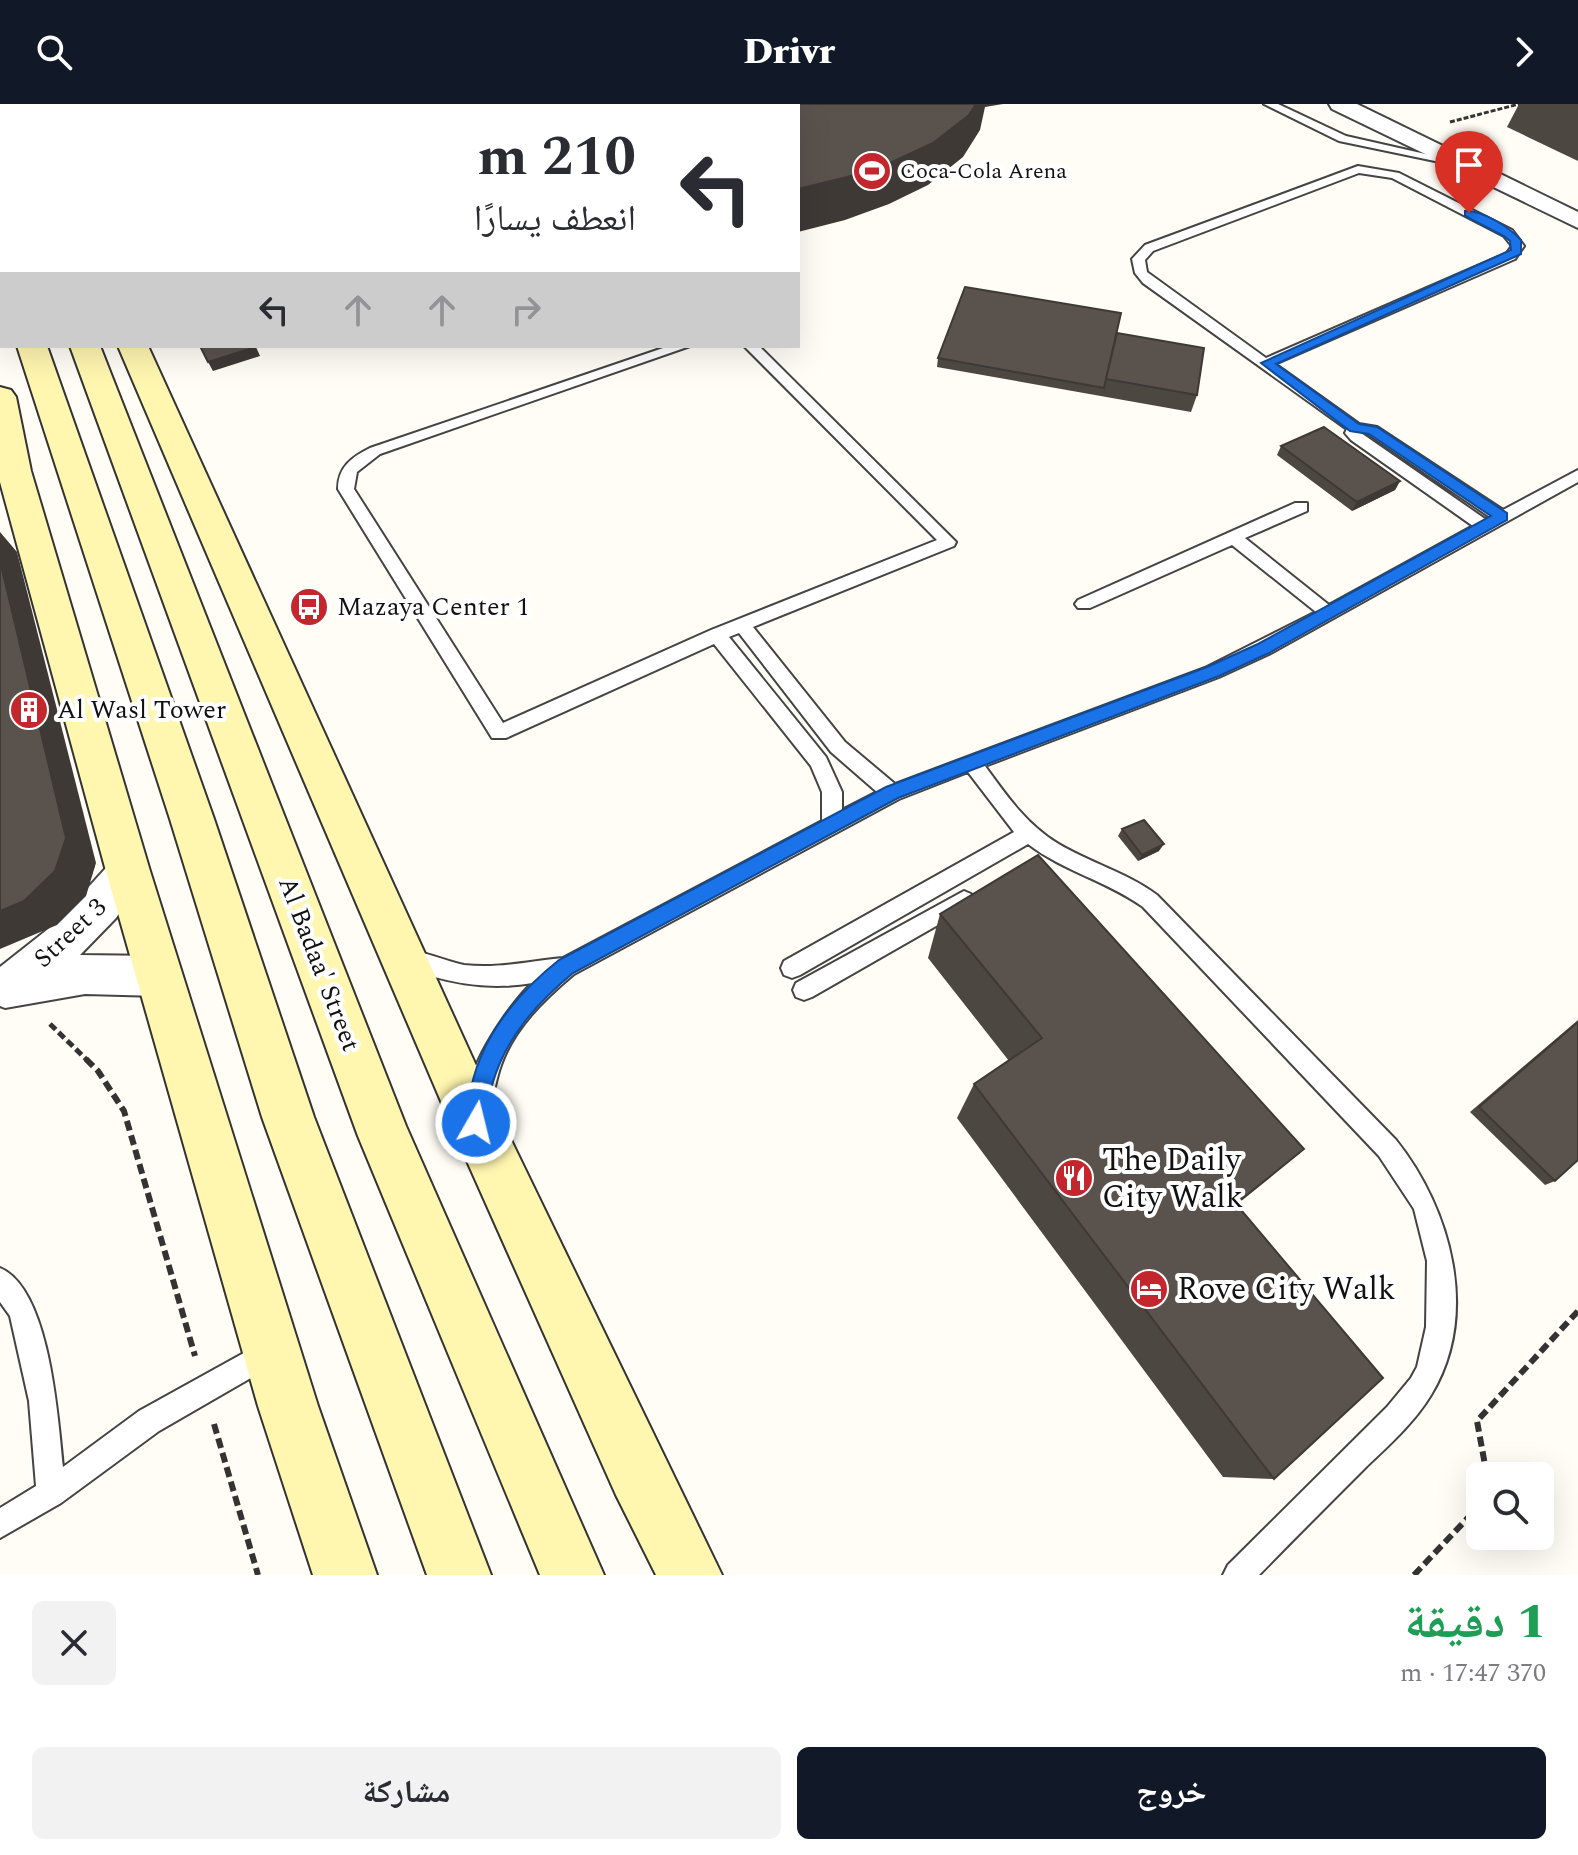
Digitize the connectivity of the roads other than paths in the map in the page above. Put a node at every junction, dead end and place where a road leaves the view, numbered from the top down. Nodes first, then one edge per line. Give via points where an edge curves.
1 (1269, 104) edge
2 (1340, 104) edge
3 (1462, 164) junction
4 (1578, 221) edge
5 (33, 348) edge
6 (86, 348) edge
7 (677, 348) edge
8 (753, 348) edge
9 (140, 350) edge
10 (1267, 363) junction
11 (0, 397) edge
12 (1355, 428) junction
13 (7, 473) edge
14 (1578, 475) edge
15 (1301, 507) dead end
16 (1502, 517) junction
17 (1484, 526) junction
18 (1233, 537) junction
19 (1084, 604) dead end
20 (1327, 612) junction
21 (742, 625) junction
22 (717, 635) junction
23 (971, 761) junction
24 (892, 793) junction
25 (832, 824) junction
26 (1028, 834) junction
27 (1053, 851) junction
28 (1025, 866) edge
29 (128, 871) junction
30 (984, 889) edge
31 (401, 955) junction
32 (566, 967) junction
33 (792, 968) dead end
34 (159, 976) junction
35 (3, 989) edge
36 (804, 990) dead end
37 (476, 1123) junction
38 (0, 1281) edge
39 (274, 1351) junction
40 (51, 1493) junction
41 (0, 1524) edge
42 (345, 1575) edge
43 (459, 1575) edge
44 (572, 1575) edge
45 (690, 1575) edge
46 (1238, 1575) edge

1 - 3 lane via 1343,139
2 - 3 street
3 - 4 street
5 - 43 main road via 288,1117
6 - 44 main road, Al Badaa' Street via 384,1136
7 - 22 lane via 375,451 350,468 346,489 499,733
8 - 21 lane via 948,542
9 - 31 main road
10 - 10 lane via 1148,280 1138,259 1149,248 1358,169 1395,175 1515,240 1517,252
10 - 12 lane
11 - 13 main road
12 - 16 lane via 1372,430
12 - 17 lane via 1356,437
13 - 29 main road
14 - 16 lane
15 - 18 lane
16 - 17 lane
17 - 20 lane
18 - 19 lane
18 - 20 lane
20 - 23 lane via 1213,672
21 - 22 lane
21 - 24 lane via 838,747
22 - 25 lane via 819,762 832,792
23 - 24 lane
23 - 26 lane
24 - 25 lane
25 - 32 lane
26 - 27 lane
26 - 33 lane
27 - 28 lane
27 - 46 lane via 1119,878 1150,901 1390,1149 1424,1203 1434,1233 1440,1331 1415,1396
29 - 34 main road
29 - 35 street, Street 3 via 65,944
30 - 36 lane
31 - 32 lane via 462,976 532,975
31 - 37 main road
32 - 37 lane via 538,990 494,1050 481,1085
34 - 35 street, Street 3 via 85,974
34 - 39 main road
37 - 45 main road
38 - 40 lane via 22,1310 43,1401
39 - 40 lane via 149,1421
39 - 42 main road
40 - 41 lane

